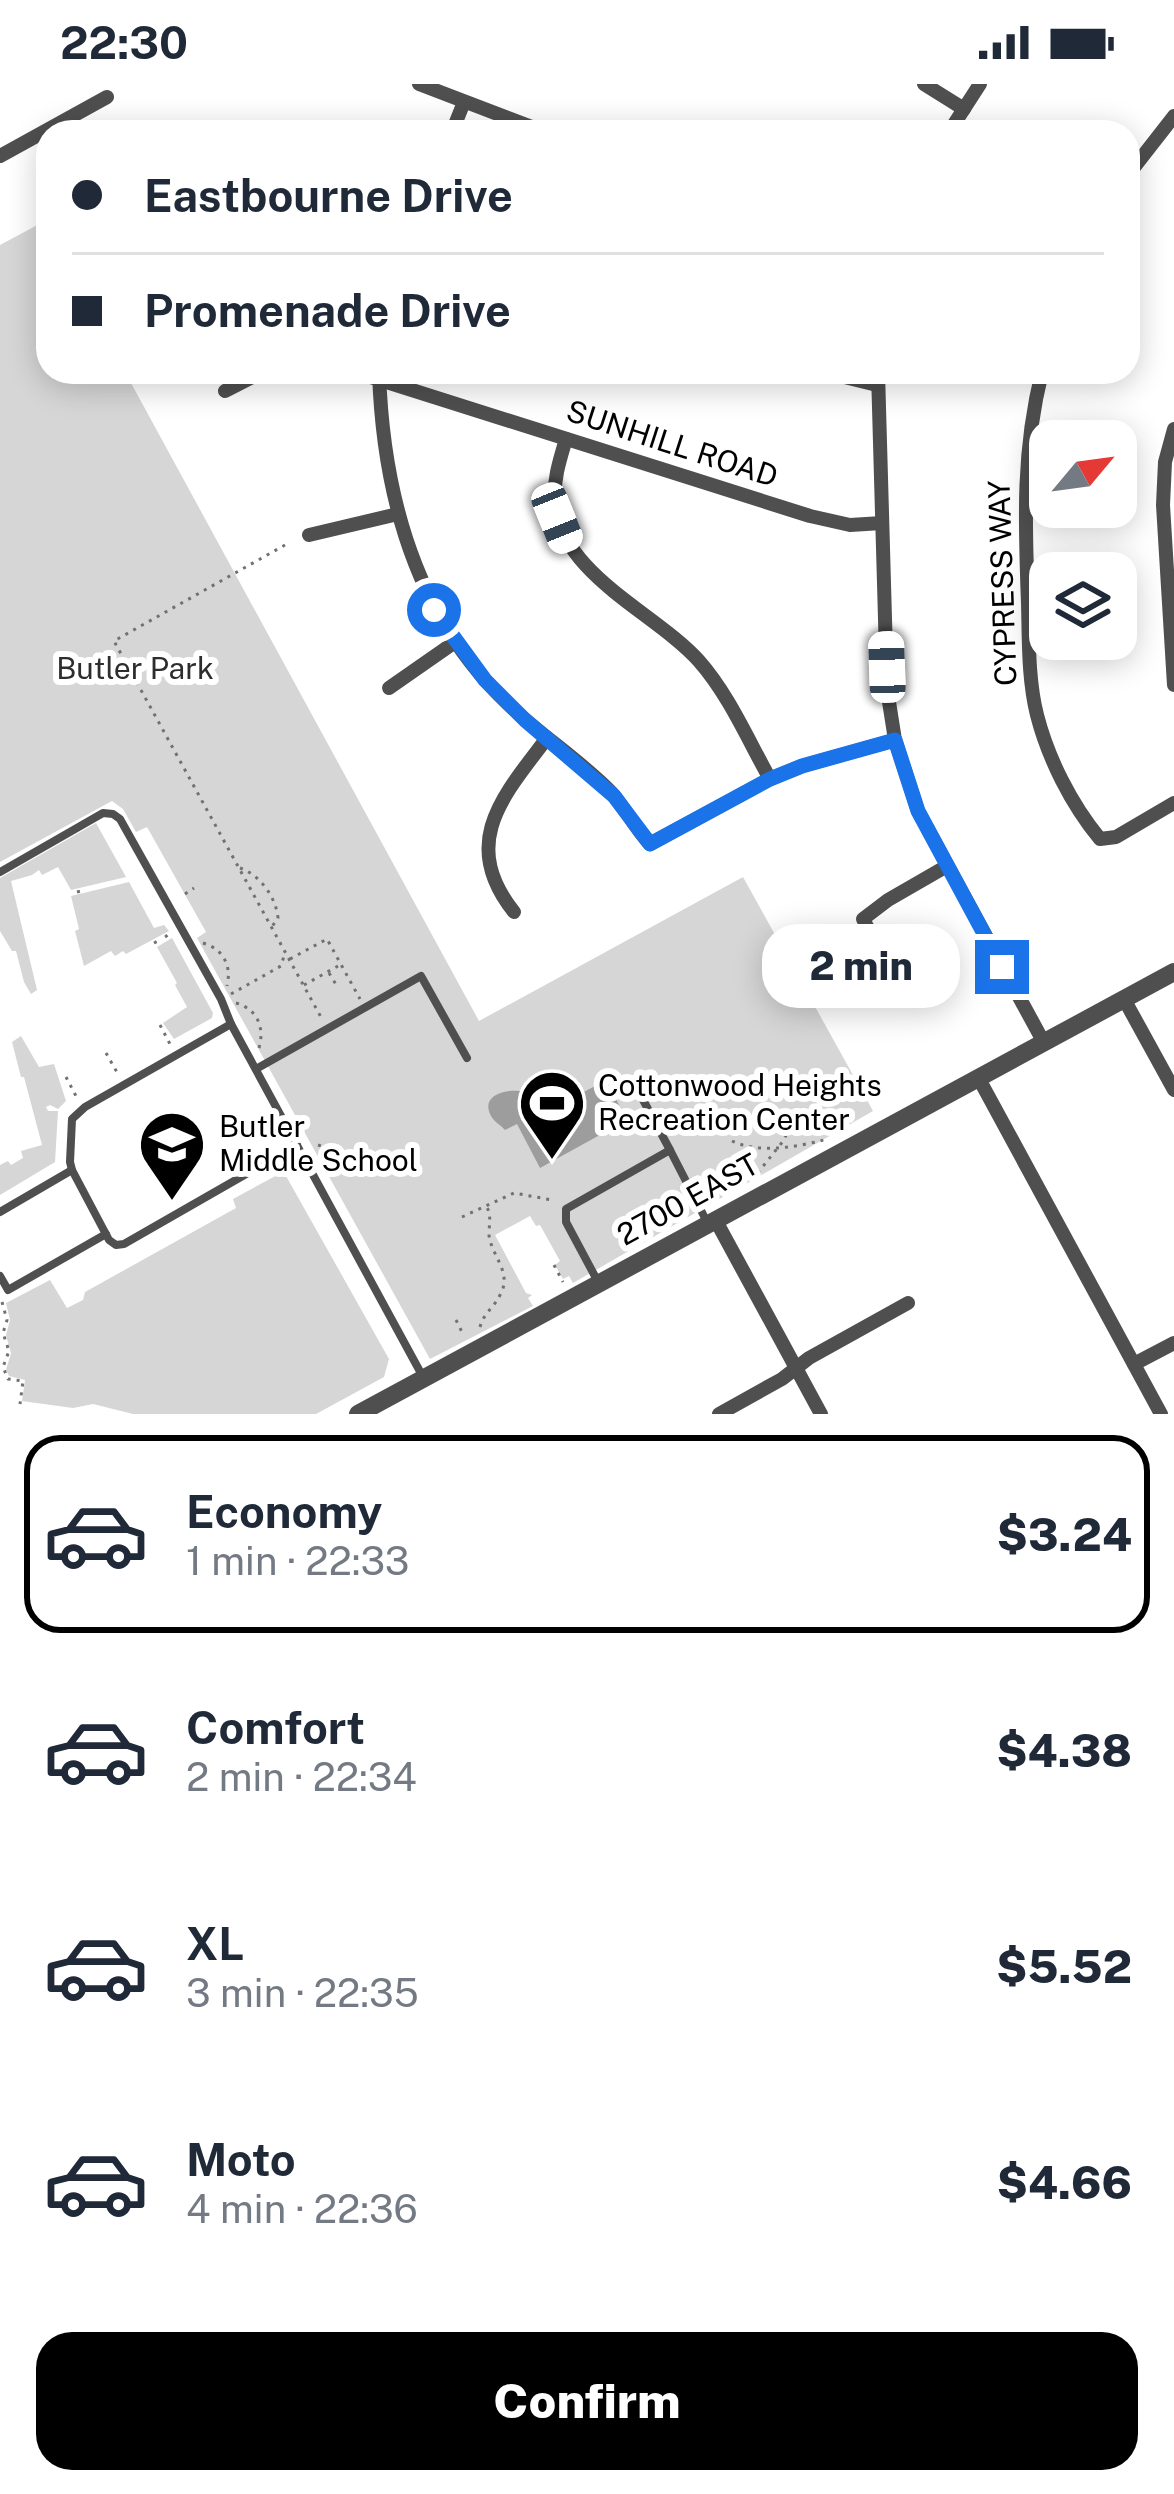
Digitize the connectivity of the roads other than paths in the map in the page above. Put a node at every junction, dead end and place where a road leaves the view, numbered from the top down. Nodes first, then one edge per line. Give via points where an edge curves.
1 (419, 84) edge
2 (924, 84) edge
3 (980, 84) edge
4 (107, 97) dead end
5 (464, 102) junction
6 (964, 109) junction
7 (1174, 116) edge
8 (65, 120) edge
9 (457, 120) edge
10 (513, 120) edge
11 (957, 120) edge
12 (36, 136) edge
13 (0, 156) edge
14 (1140, 160) edge
15 (239, 384) edge
16 (379, 384) edge
17 (403, 384) edge
18 (878, 384) edge
19 (1039, 384) edge
20 (224, 392) dead end
21 (1174, 429) edge
22 (566, 439) junction
23 (398, 514) junction
24 (882, 523) junction
25 (309, 535) dead end
26 (455, 642) junction
27 (1174, 685) edge
28 (389, 688) dead end
29 (547, 738) junction
30 (895, 740) junction
31 (770, 779) junction
32 (1174, 802) edge
33 (946, 866) junction
34 (0, 872) edge
35 (514, 912) dead end
36 (882, 955) dead end
37 (1174, 972) edge
38 (1124, 999) junction
39 (230, 1024) junction
40 (1043, 1041) junction
41 (467, 1058) dead end
42 (256, 1070) junction
43 (978, 1077) junction
44 (634, 1083) dead end
45 (1174, 1090) edge
46 (297, 1145) junction
47 (670, 1150) junction
48 (72, 1170) junction
49 (0, 1212) edge
50 (711, 1221) junction
51 (106, 1234) junction
52 (0, 1276) edge
53 (598, 1283) junction
54 (908, 1303) dead end
55 (1174, 1343) edge
56 (1134, 1364) junction
57 (796, 1368) junction
58 (424, 1378) junction
59 (358, 1414) edge
60 (719, 1414) edge
61 (821, 1414) edge
62 (1161, 1414) edge

1 - 5 street
2 - 6 street
3 - 6 street
4 - 8 street
5 - 9 street
5 - 10 street
6 - 11 street
7 - 14 street
12 - 13 street
15 - 20 street
16 - 23 street
17 - 22 street, SUNHILL ROAD
18 - 24 street
19 - 32 street, CYPRESS WAY via 1024,506 1042,733 1100,838 1116,837
21 - 27 street via 1163,482
22 - 24 street, SUNHILL ROAD via 810,516
22 - 31 street via 554,500 566,541 700,663
23 - 25 street
23 - 26 street via 420,581
24 - 30 street
26 - 28 street
26 - 29 street
29 - 31 street via 614,796 650,844
29 - 35 street via 491,824 492,877
30 - 31 street
30 - 33 street
33 - 36 street via 862,919
33 - 40 street
34 - 39 lane via 103,813 116,816
37 - 38 street, 2700 EAST
38 - 40 street, 2700 EAST
38 - 45 street
39 - 42 lane
39 - 48 lane via 80,1111 72,1119
40 - 43 street, 2700 EAST
41 - 42 lane via 422,976
42 - 46 lane
43 - 50 street, 2700 EAST
43 - 56 street
44 - 47 lane
46 - 51 lane via 124,1244
46 - 58 lane
47 - 50 lane
47 - 53 lane via 566,1209
48 - 49 lane
48 - 51 lane
50 - 53 street, 2700 EAST
50 - 57 street
51 - 52 lane via 8,1290
53 - 58 street, 2700 EAST
54 - 57 street
55 - 56 street
56 - 62 street
57 - 60 street
57 - 61 street
58 - 59 street, 2700 EAST

